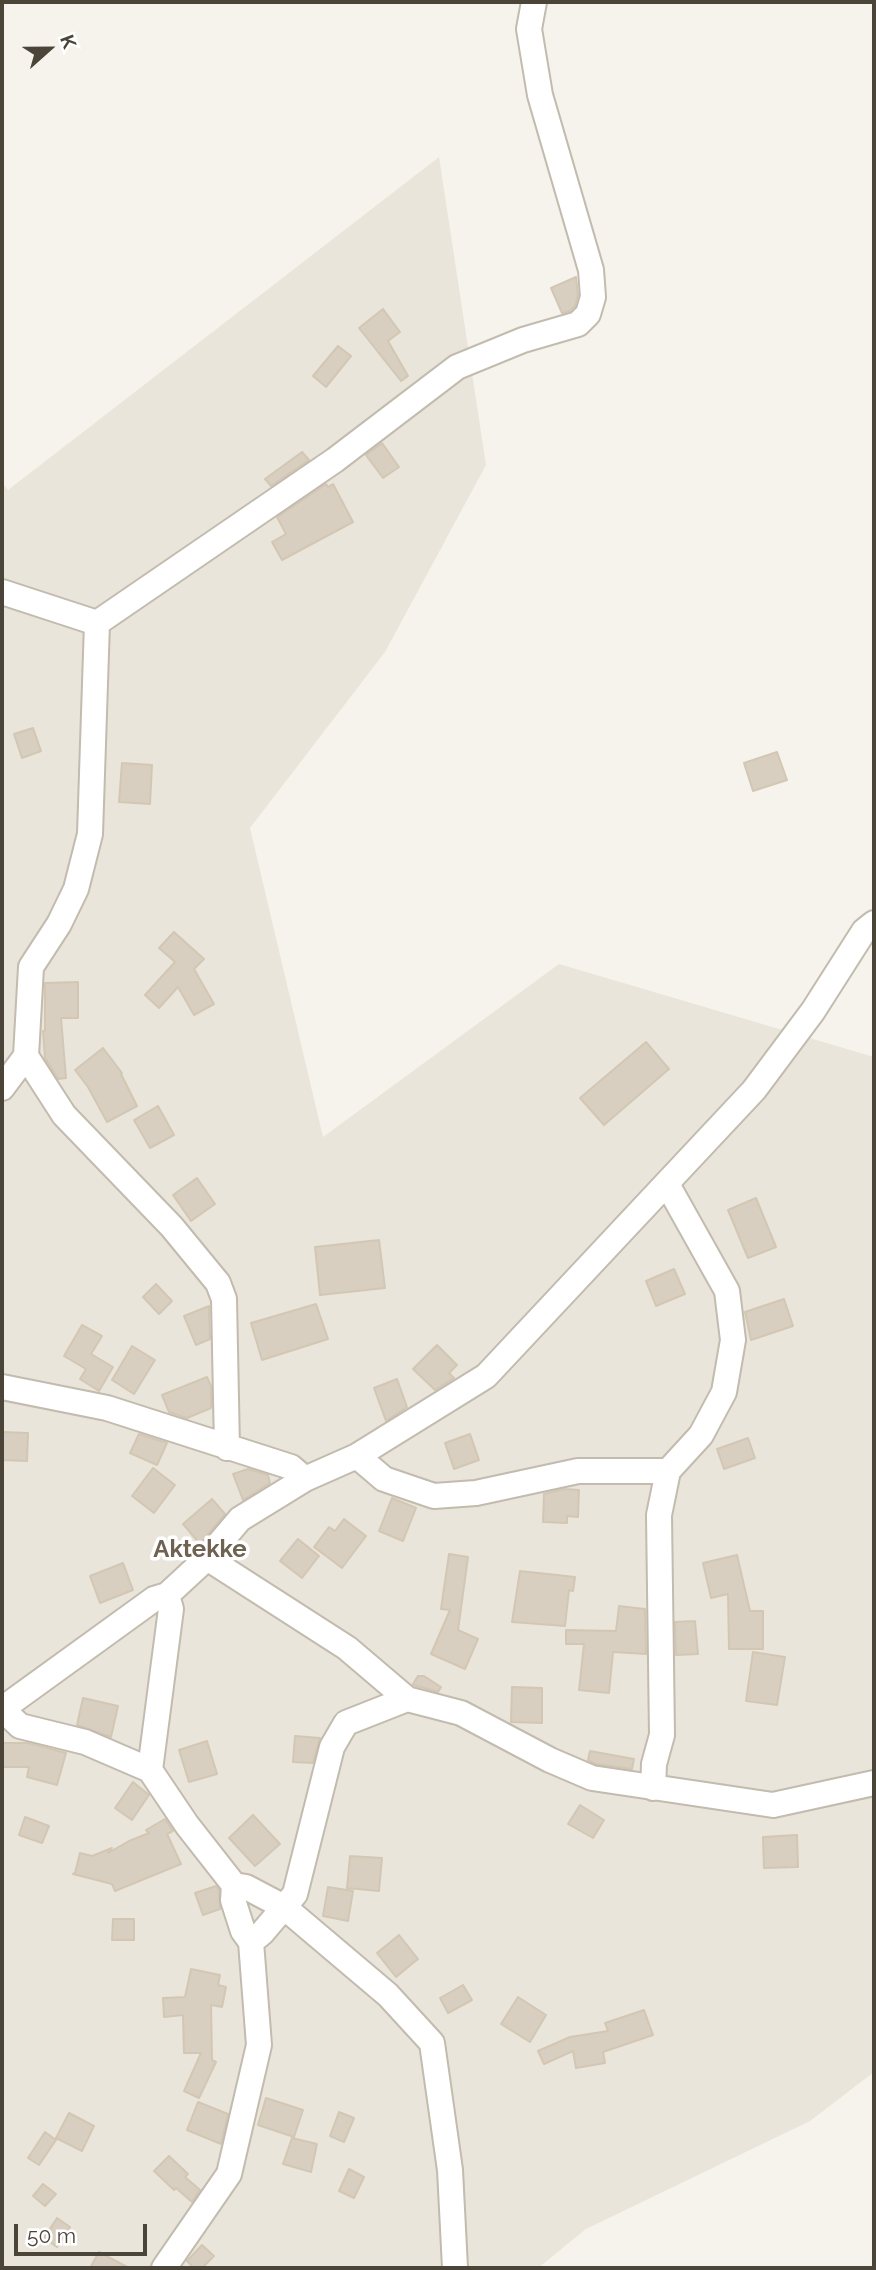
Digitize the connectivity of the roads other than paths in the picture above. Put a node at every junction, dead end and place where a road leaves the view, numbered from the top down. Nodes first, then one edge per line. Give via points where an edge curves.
1 (534, 2) edge
2 (2, 592) edge
3 (97, 623) junction
4 (874, 923) edge
5 (26, 1056) junction
6 (2, 1088) edge
7 (667, 1184) junction
8 (2, 1387) edge
9 (227, 1448) junction
10 (357, 1456) junction
11 (667, 1471) junction
12 (305, 1479) junction
13 (206, 1558) junction
14 (167, 1595) junction
15 (407, 1699) junction
16 (2, 1709) edge
17 (150, 1770) junction
18 (874, 1783) edge
19 (653, 1788) junction
20 (234, 1885) junction
21 (284, 1907) junction
22 (251, 1942) junction
23 (164, 2268) edge
24 (455, 2268) edge

1 - 3 street via 529,29 540,95 590,270 593,297 588,314 578,324 457,367 335,460
2 - 3 street
3 - 5 street via 90,834 76,889 31,967
4 - 7 street via 754,1090
5 - 6 street
5 - 9 street via 64,1115 172,1227 218,1283 224,1299
7 - 10 street via 486,1376
7 - 11 street via 727,1291 733,1340 724,1392 701,1435
8 - 9 street via 107,1408
9 - 12 street via 290,1467
10 - 11 street via 384,1479 433,1496 476,1493 578,1471
10 - 12 street
11 - 19 street via 659,1515 662,1735
12 - 13 street via 240,1519
13 - 14 street
13 - 15 street via 347,1648
14 - 16 street via 155,1599
14 - 17 street via 171,1609
15 - 19 street via 461,1713 592,1778
15 - 21 street via 346,1723 332,1746 295,1894
16 - 17 street via 20,1726 85,1742
17 - 20 street
18 - 19 street via 773,1805
20 - 21 street
20 - 22 street via 233,1900
21 - 22 street
21 - 24 street via 388,1995 432,2043 450,2170
22 - 23 street via 259,2045 229,2174

